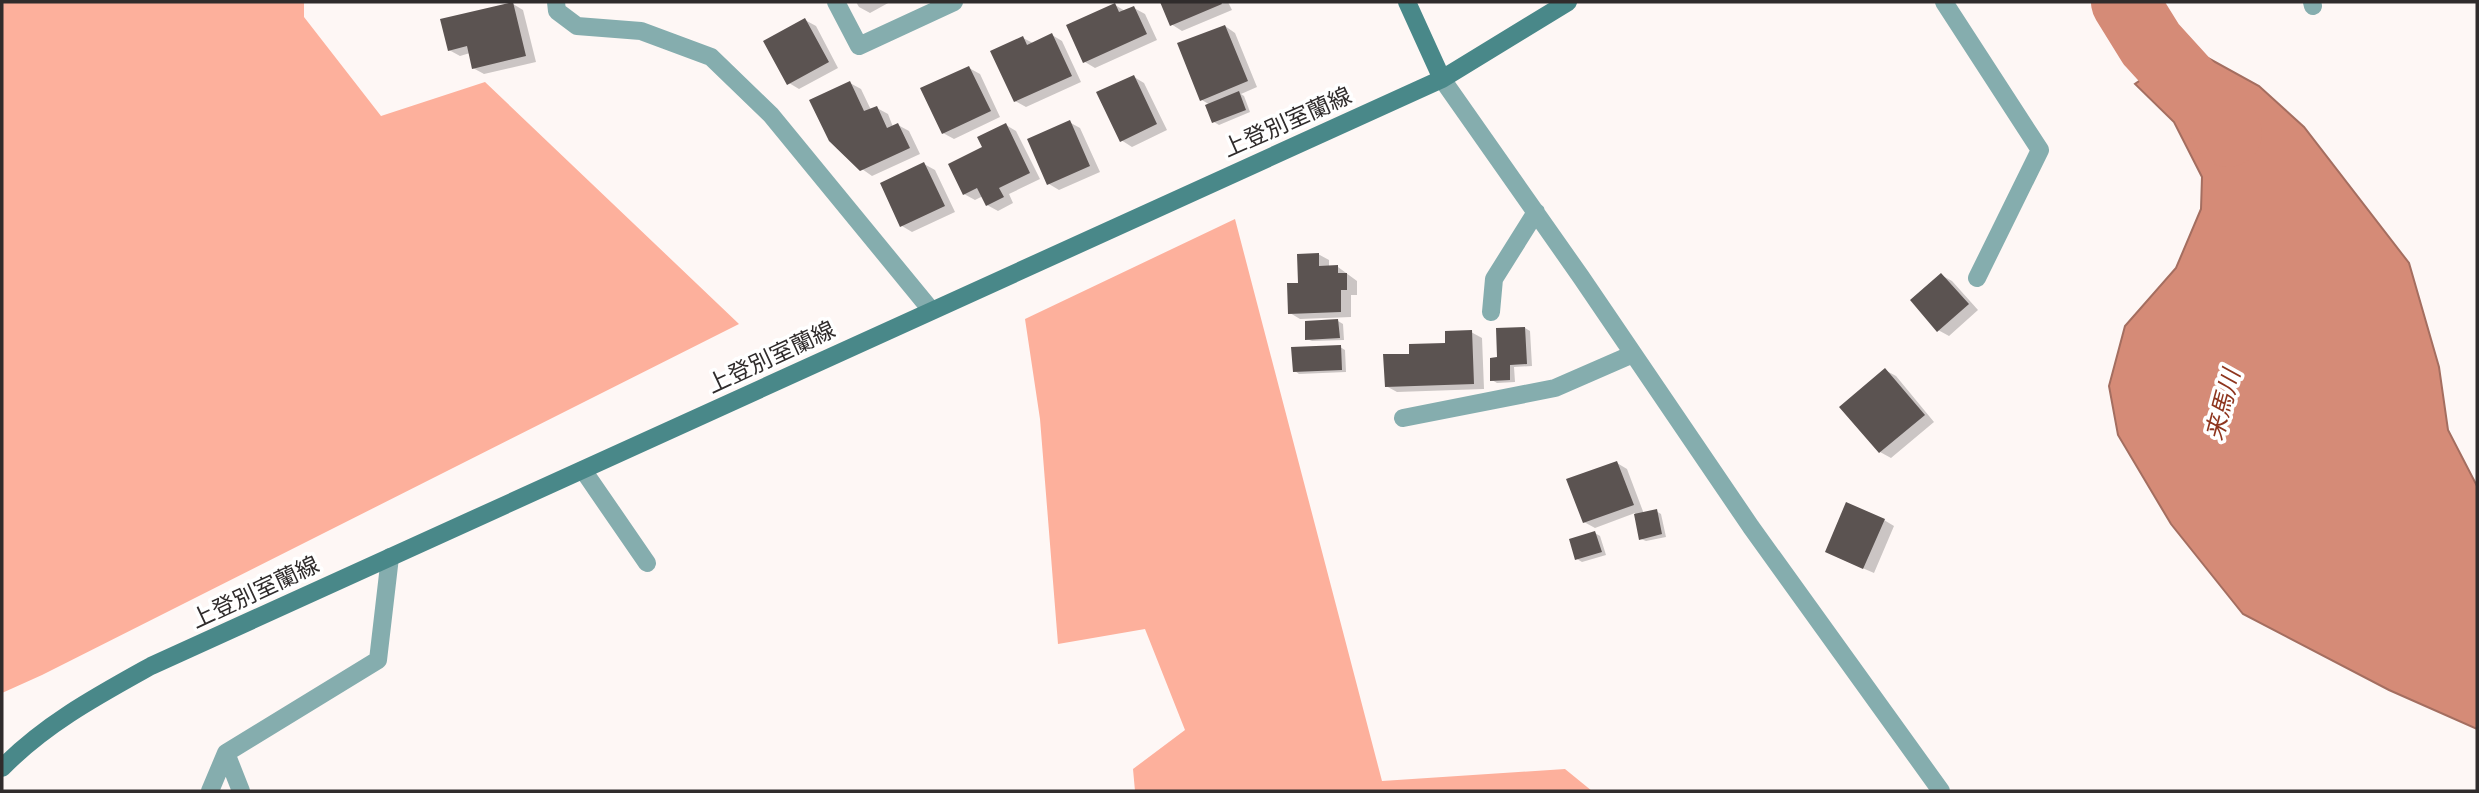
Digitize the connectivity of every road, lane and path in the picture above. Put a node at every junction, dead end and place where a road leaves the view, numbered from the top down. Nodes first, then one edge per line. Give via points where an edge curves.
1 (556, 2) edge
2 (836, 2) edge
3 (954, 2) edge
4 (1407, 2) edge
5 (1568, 2) edge
6 (1944, 2) edge
7 (1442, 79) junction
8 (1536, 212) junction
9 (1978, 278) dead end
10 (931, 310) junction
11 (1491, 312) dead end
12 (1633, 354) junction
13 (1403, 418) dead end
14 (583, 470) junction
15 (390, 557) junction
16 (647, 563) dead end
17 (226, 753) junction
18 (2, 768) edge
19 (210, 791) edge
20 (241, 791) edge
21 (1941, 791) edge

1 - 10 street via 557,11 578,26 640,31 711,57 771,115
2 - 3 street via 859,46
4 - 7 main road
5 - 7 main road, 上登別室蘭線
6 - 9 street via 2040,150
7 - 8 street
7 - 10 main road, 上登別室蘭線
8 - 11 street via 1494,279
8 - 12 street
10 - 14 main road, 上登別室蘭線
12 - 13 street via 1555,388
12 - 21 street
14 - 15 main road, 上登別室蘭線
14 - 16 street
15 - 17 street via 378,660
15 - 18 main road, 上登別室蘭線 via 151,667 76,707 26,743
17 - 19 street
17 - 20 street

